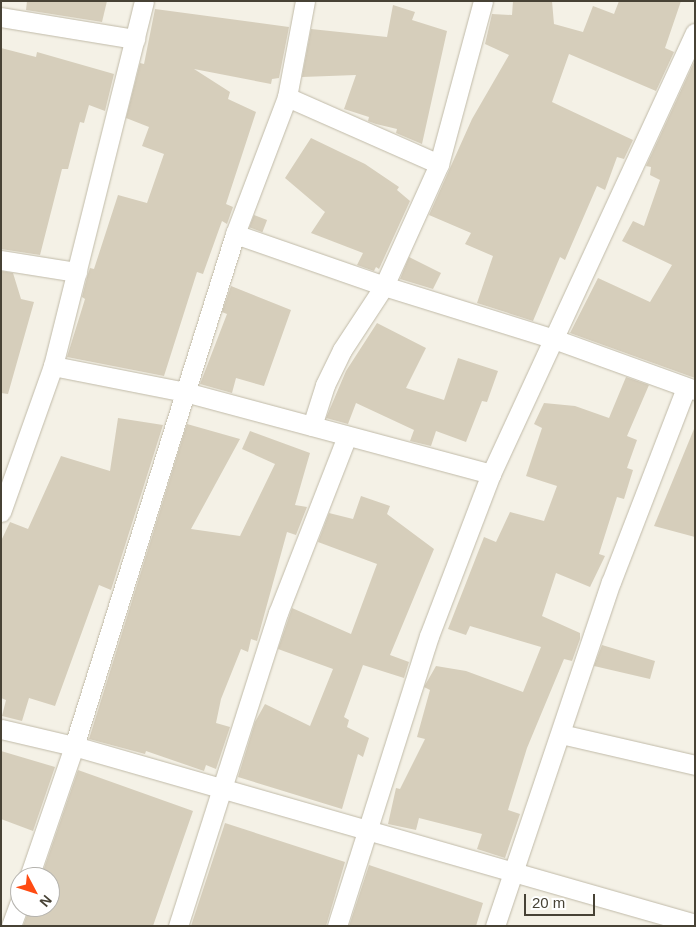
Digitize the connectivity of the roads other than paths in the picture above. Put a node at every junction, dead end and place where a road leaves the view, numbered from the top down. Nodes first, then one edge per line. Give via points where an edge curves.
1 (144, 1) edge
2 (305, 1) edge
3 (483, 1) edge
4 (1, 17) edge
5 (695, 33) edge
6 (135, 39) junction
7 (287, 97) junction
8 (439, 164) junction
9 (235, 234) junction
10 (1, 260) edge
11 (77, 272) junction
12 (384, 286) junction
13 (554, 339) junction
14 (53, 366) junction
15 (691, 389) edge
16 (185, 392) junction
17 (312, 426) junction
18 (347, 436) junction
19 (491, 474) junction
20 (1, 512) edge
21 (1, 729) edge
22 (561, 734) junction
23 (74, 746) junction
24 (695, 765) edge
25 (222, 788) junction
26 (369, 830) junction
27 (32, 867) edge
28 (513, 874) junction
29 (695, 924) edge
30 (178, 926) edge
31 (337, 926) edge
32 (495, 926) edge

1 - 6 street
2 - 7 street
3 - 8 street
4 - 6 street
5 - 13 street
6 - 11 street
7 - 8 street
7 - 9 street
8 - 12 street
9 - 12 street
9 - 16 street
10 - 11 street
11 - 14 street
12 - 13 street
12 - 17 street via 342,350 325,385
13 - 15 street
13 - 19 street
14 - 16 street
14 - 20 street
15 - 22 street via 611,582
16 - 17 street
16 - 23 street
17 - 18 street
18 - 19 street
18 - 25 street via 278,613
19 - 26 street via 429,636
21 - 23 street
22 - 24 street
22 - 28 street
23 - 25 street
23 - 27 street
25 - 26 street
25 - 30 street
26 - 28 street
26 - 31 street
28 - 29 street
28 - 32 street

